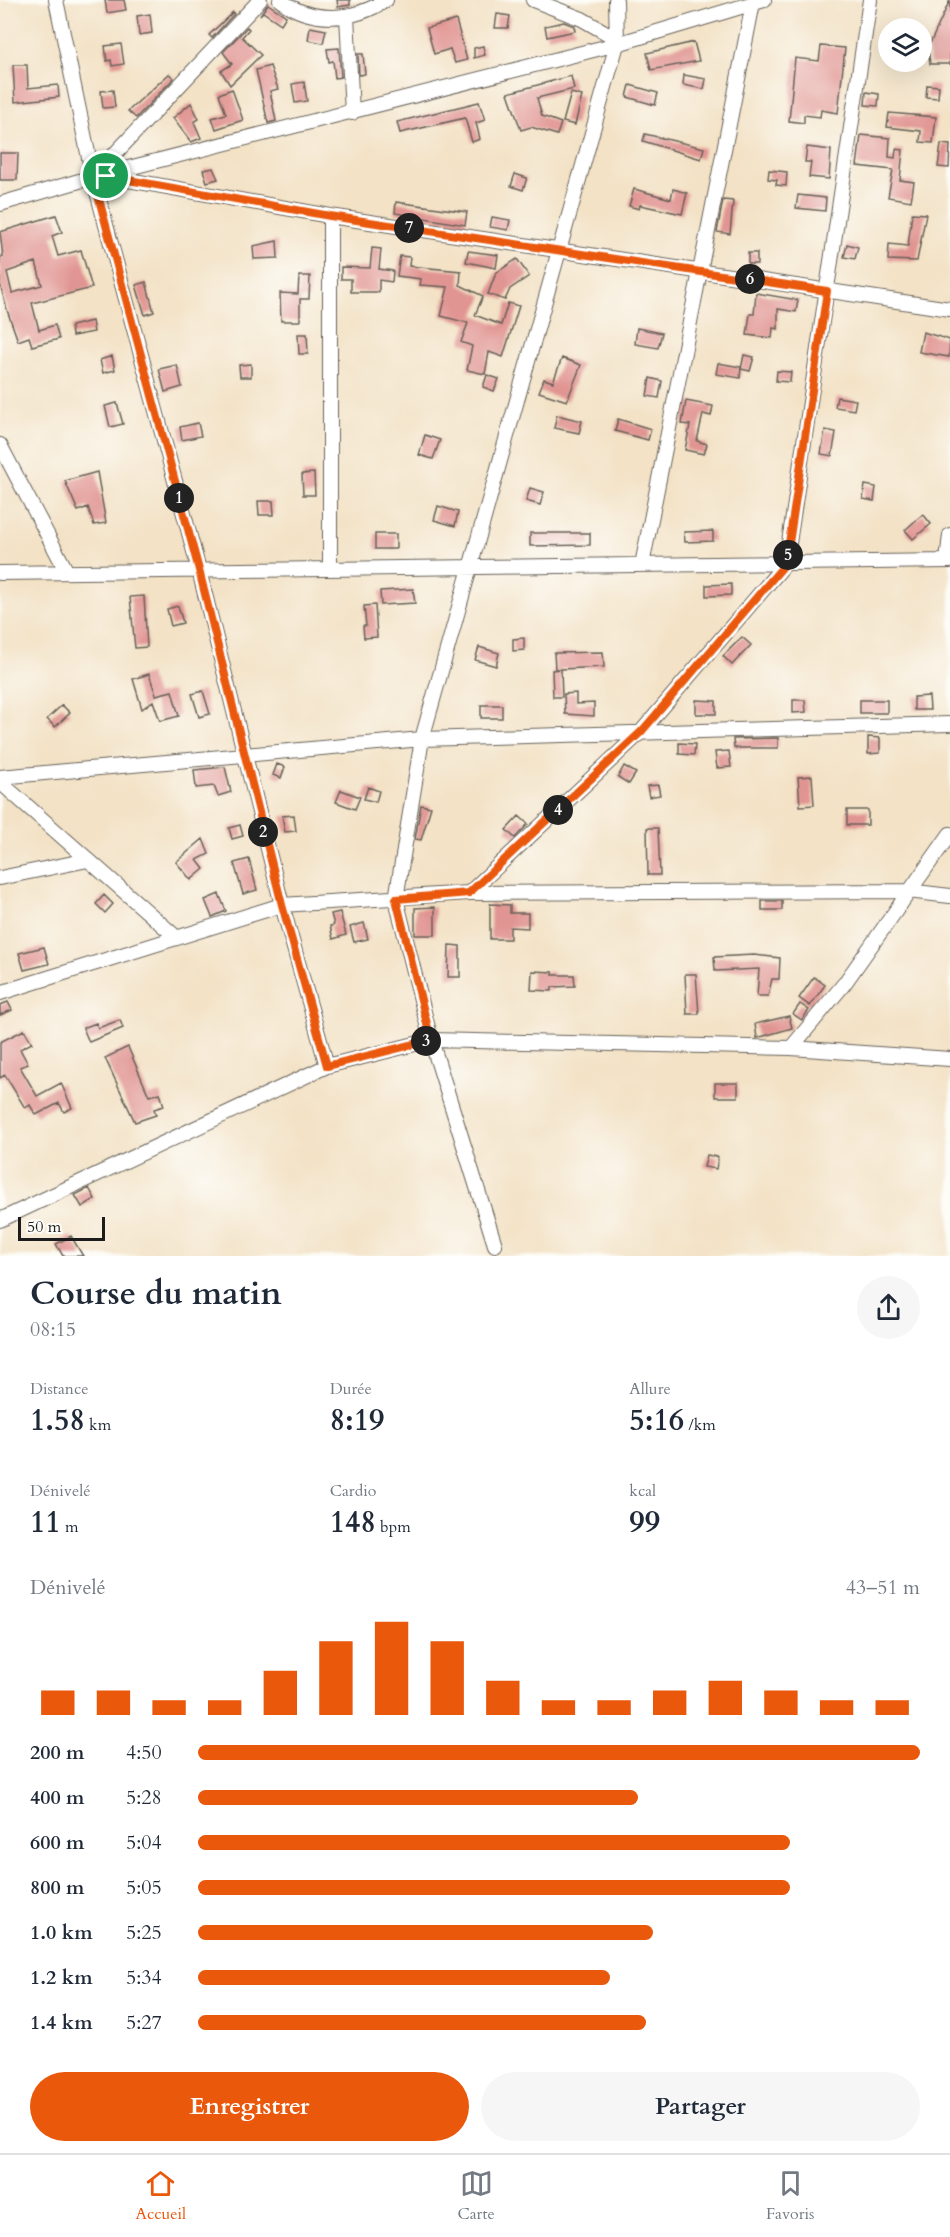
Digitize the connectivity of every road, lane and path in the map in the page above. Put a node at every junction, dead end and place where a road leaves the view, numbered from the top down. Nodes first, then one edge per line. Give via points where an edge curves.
1 (56, 0) edge
2 (260, 0) edge
3 (280, 0) edge
4 (386, 0) edge
5 (533, 0) edge
6 (616, 0) edge
7 (870, 0) edge
8 (758, 2) edge
9 (347, 16) junction
10 (617, 41) junction
11 (352, 113) junction
12 (100, 177) junction
13 (0, 204) edge
14 (330, 216) junction
15 (561, 251) junction
16 (700, 272) junction
17 (827, 291) junction
18 (950, 309) edge
19 (0, 445) edge
20 (950, 535) edge
21 (948, 561) edge
22 (786, 563) junction
23 (642, 565) junction
24 (473, 567) junction
25 (330, 569) junction
26 (199, 570) junction
27 (67, 572) junction
28 (0, 573) edge
29 (950, 724) edge
30 (642, 731) junction
31 (422, 739) junction
32 (244, 754) junction
33 (0, 777) edge
34 (0, 782) edge
35 (950, 834) edge
36 (88, 860) junction
37 (0, 878) edge
38 (908, 891) junction
39 (469, 893) junction
40 (950, 896) edge
41 (396, 899) junction
42 (282, 905) junction
43 (177, 938) junction
44 (0, 993) edge
45 (431, 1040) junction
46 (791, 1048) junction
47 (950, 1059) edge
48 (327, 1066) junction
49 (0, 1220) edge
50 (495, 1245) dead end

1 - 12 street
2 - 12 street
3 - 9 street via 320,17
4 - 9 street via 370,11
5 - 10 street via 582,19
6 - 10 street
7 - 17 street
8 - 10 street
8 - 16 street
9 - 11 street
10 - 11 street
10 - 15 street
11 - 12 street
12 - 13 street
12 - 14 street
12 - 26 street
14 - 15 street
14 - 25 street
15 - 16 street
15 - 24 street
16 - 17 street
16 - 23 street
17 - 18 street
17 - 22 street
19 - 27 street
20 - 21 street
21 - 22 street
22 - 23 street
22 - 30 street
23 - 24 street
24 - 25 street
24 - 31 street
25 - 26 street
26 - 27 street
26 - 32 street
27 - 28 street
29 - 30 street
30 - 31 street
30 - 39 street
31 - 32 street
31 - 41 street
32 - 33 street
32 - 42 street
34 - 36 street
35 - 38 street
36 - 37 street
36 - 43 street
38 - 39 street
38 - 40 street
38 - 46 street via 844,984
39 - 41 street
41 - 42 street
41 - 45 street
42 - 43 street
42 - 48 street
43 - 44 street
45 - 46 street
45 - 48 street
45 - 50 street
46 - 47 street
48 - 49 street

